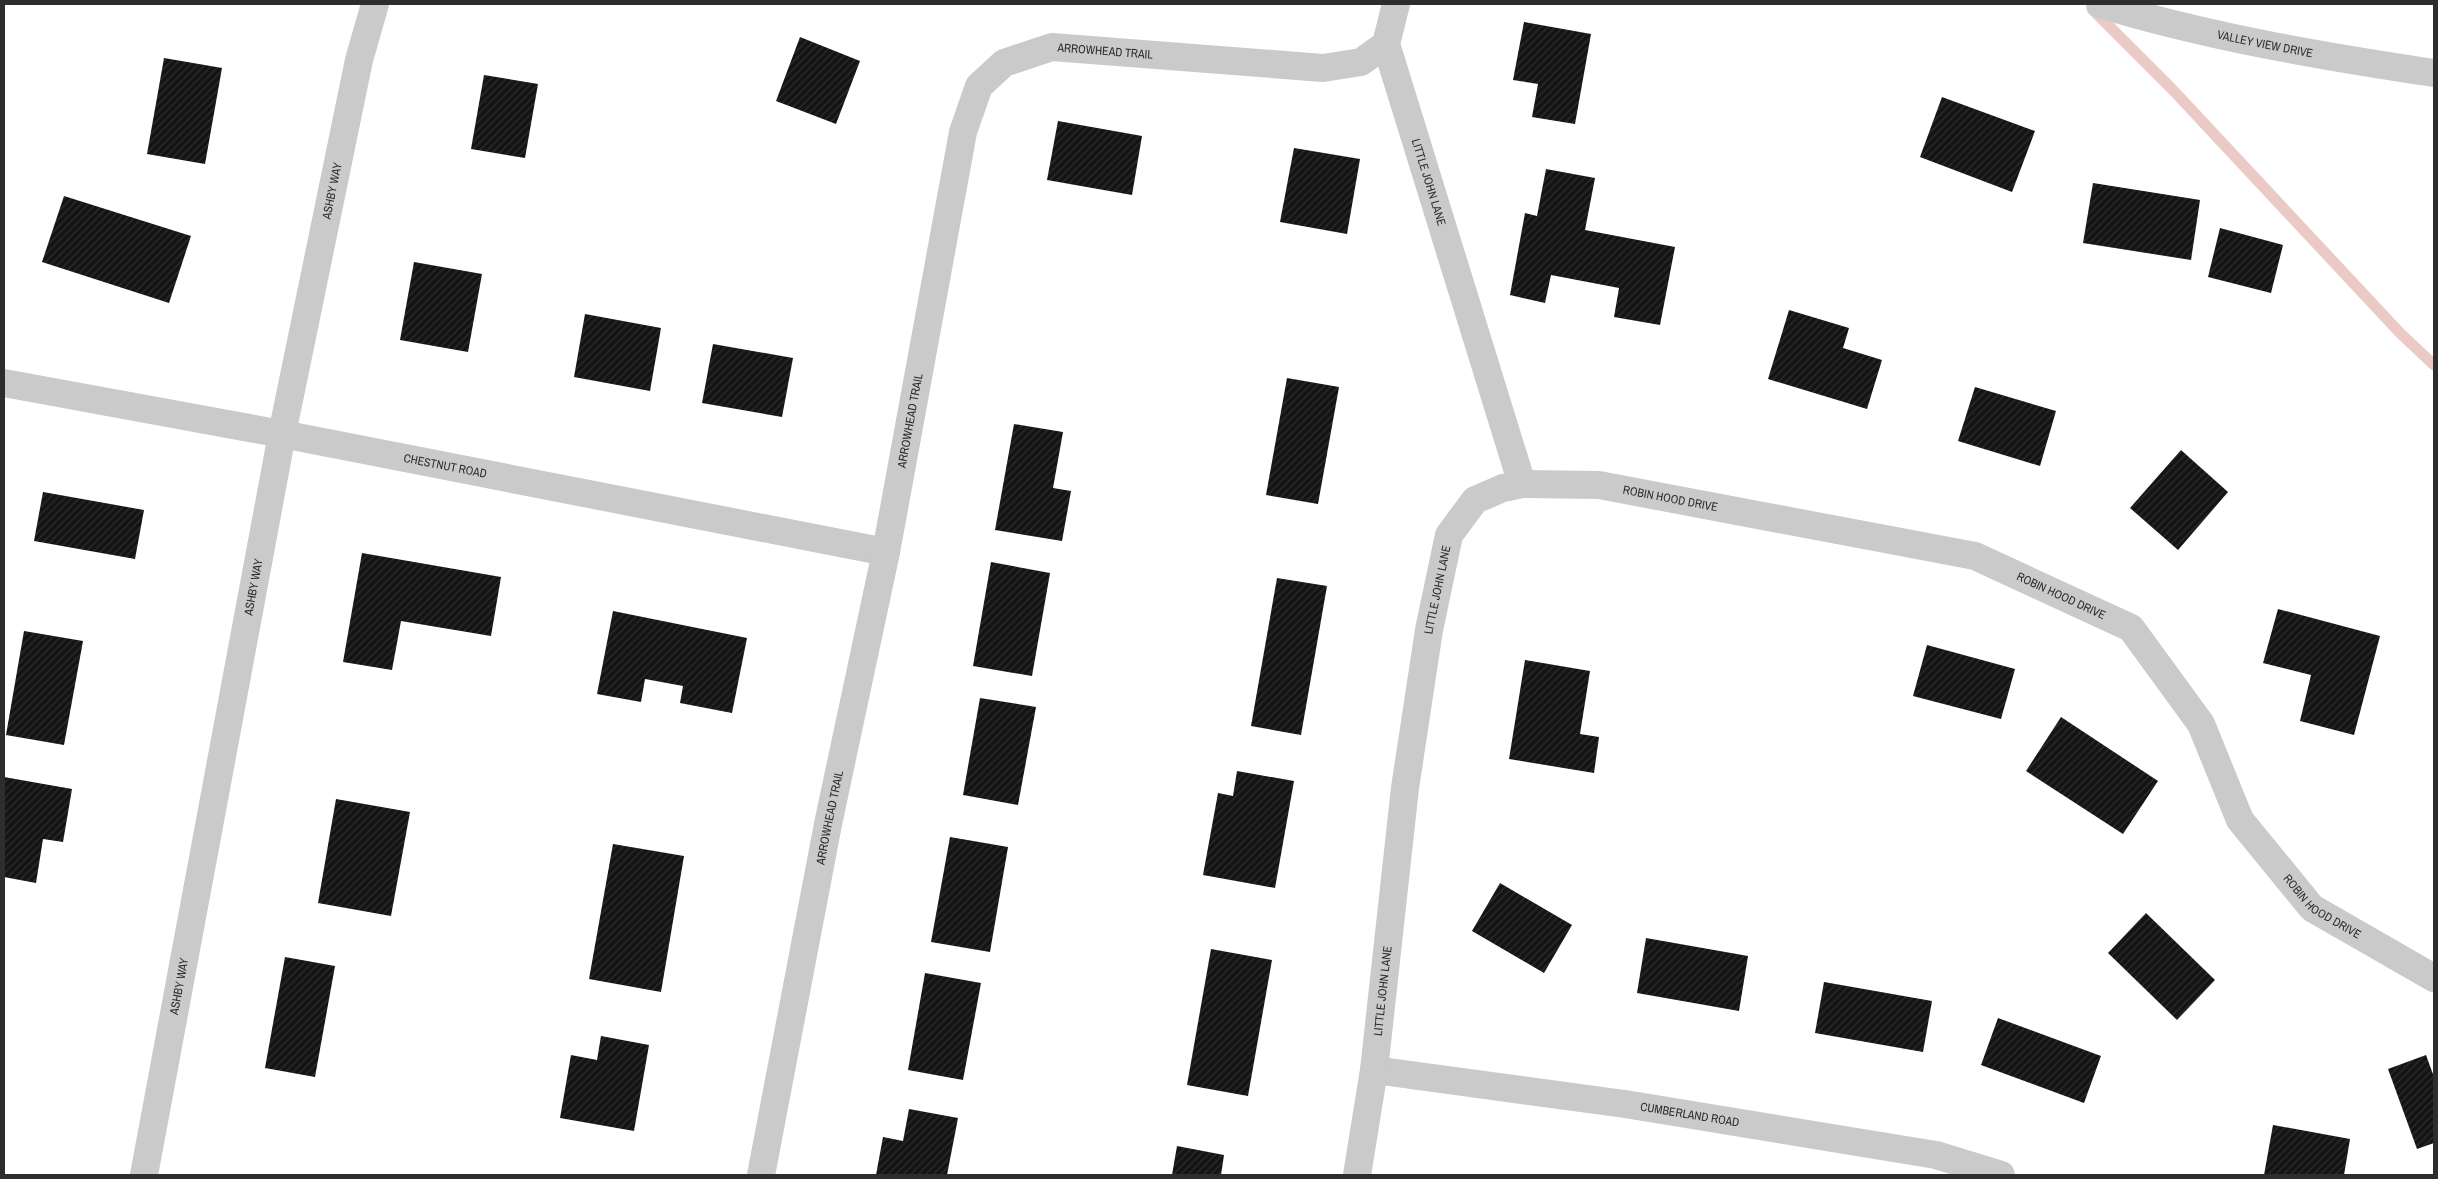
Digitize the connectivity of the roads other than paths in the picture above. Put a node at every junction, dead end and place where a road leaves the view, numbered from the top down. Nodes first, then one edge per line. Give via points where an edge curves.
1 (375, 4) edge
2 (1396, 4) edge
3 (2100, 4) edge
4 (1386, 44) junction
5 (2434, 73) edge
6 (4, 383) edge
7 (282, 434) junction
8 (1522, 484) junction
9 (886, 552) junction
10 (2434, 978) edge
11 (1374, 1070) junction
12 (144, 1175) edge
13 (761, 1175) edge
14 (1357, 1175) edge
15 (2001, 1175) edge

1 - 7 street, ASHBY WAY via 359,60
2 - 4 street
3 - 5 street, VALLEY VIEW DRIVE via 2167,24 2336,58
4 - 8 street, LITTLE JOHN LANE
4 - 9 street, ARROWHEAD TRAIL via 1361,62 1323,68 1052,47 1004,63 979,86 963,132
6 - 7 street, CHESTNUT ROAD
7 - 9 street, CHESTNUT ROAD
7 - 12 street, ASHBY WAY
8 - 10 street, ROBIN HOOD DRIVE via 1599,485 1975,556 2131,628 2202,724 2240,820 2312,908
8 - 11 street, LITTLE JOHN LANE via 1475,500 1449,535 1429,630 1405,788
9 - 13 street, ARROWHEAD TRAIL via 828,824
11 - 14 street, LITTLE JOHN LANE
11 - 15 street, CUMBERLAND ROAD via 1625,1104 1926,1154

